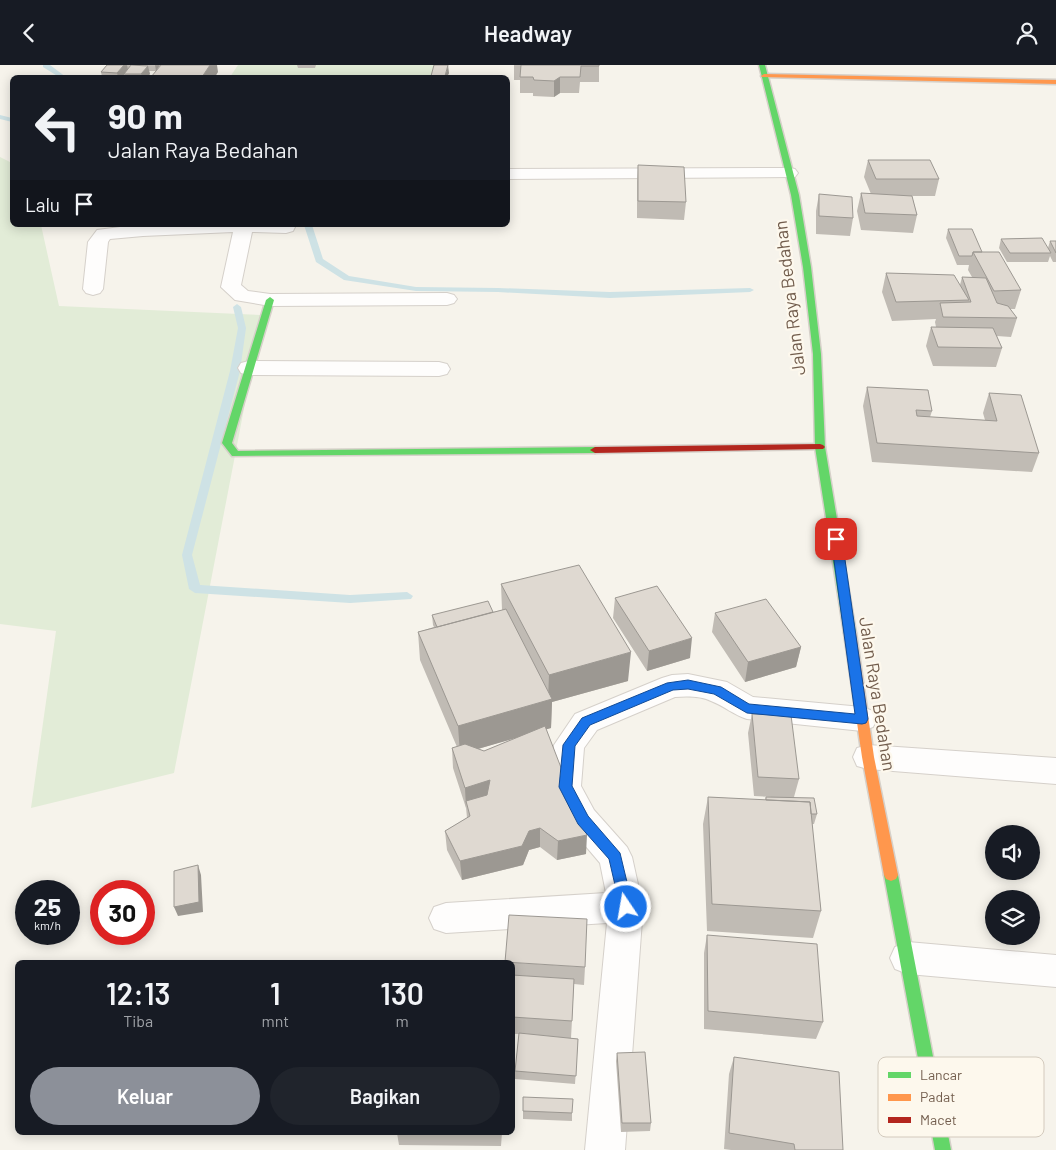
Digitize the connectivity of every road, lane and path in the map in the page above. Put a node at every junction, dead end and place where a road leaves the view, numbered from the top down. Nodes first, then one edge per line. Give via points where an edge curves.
1 (763, 70) edge
2 (1056, 82) edge
3 (789, 173) junction
4 (510, 174) edge
5 (220, 227) edge
6 (244, 227) edge
7 (93, 289) dead end
8 (447, 299) dead end
9 (270, 300) junction
10 (250, 368) junction
11 (439, 369) dead end
12 (820, 447) junction
13 (862, 719) junction
14 (868, 757) junction
15 (1056, 771) edge
16 (626, 907) junction
17 (446, 919) dead end
18 (908, 958) junction
19 (1056, 971) edge
20 (926, 1057) edge
21 (940, 1137) edge
22 (605, 1150) edge
23 (942, 1150) edge

1 - 2 street
1 - 3 street, Jalan Raya Bedahan
3 - 4 street
3 - 12 street, Jalan Raya Bedahan via 796,195 817,354
5 - 7 street via 104,234 98,242
6 - 9 street via 231,287 242,296
8 - 9 street
9 - 10 street
10 - 11 street
10 - 12 street via 227,443 235,454
12 - 13 street, Jalan Raya Bedahan
13 - 14 street, Jalan Raya Bedahan
13 - 16 street via 747,708 717,690 688,685 672,686 586,722 569,745 565,787 583,820 615,857
14 - 15 street
14 - 18 street, Jalan Raya Bedahan
16 - 17 street
16 - 22 street
18 - 19 street
18 - 20 street, Jalan Raya Bedahan
21 - 23 street, Jalan Raya Bedahan

